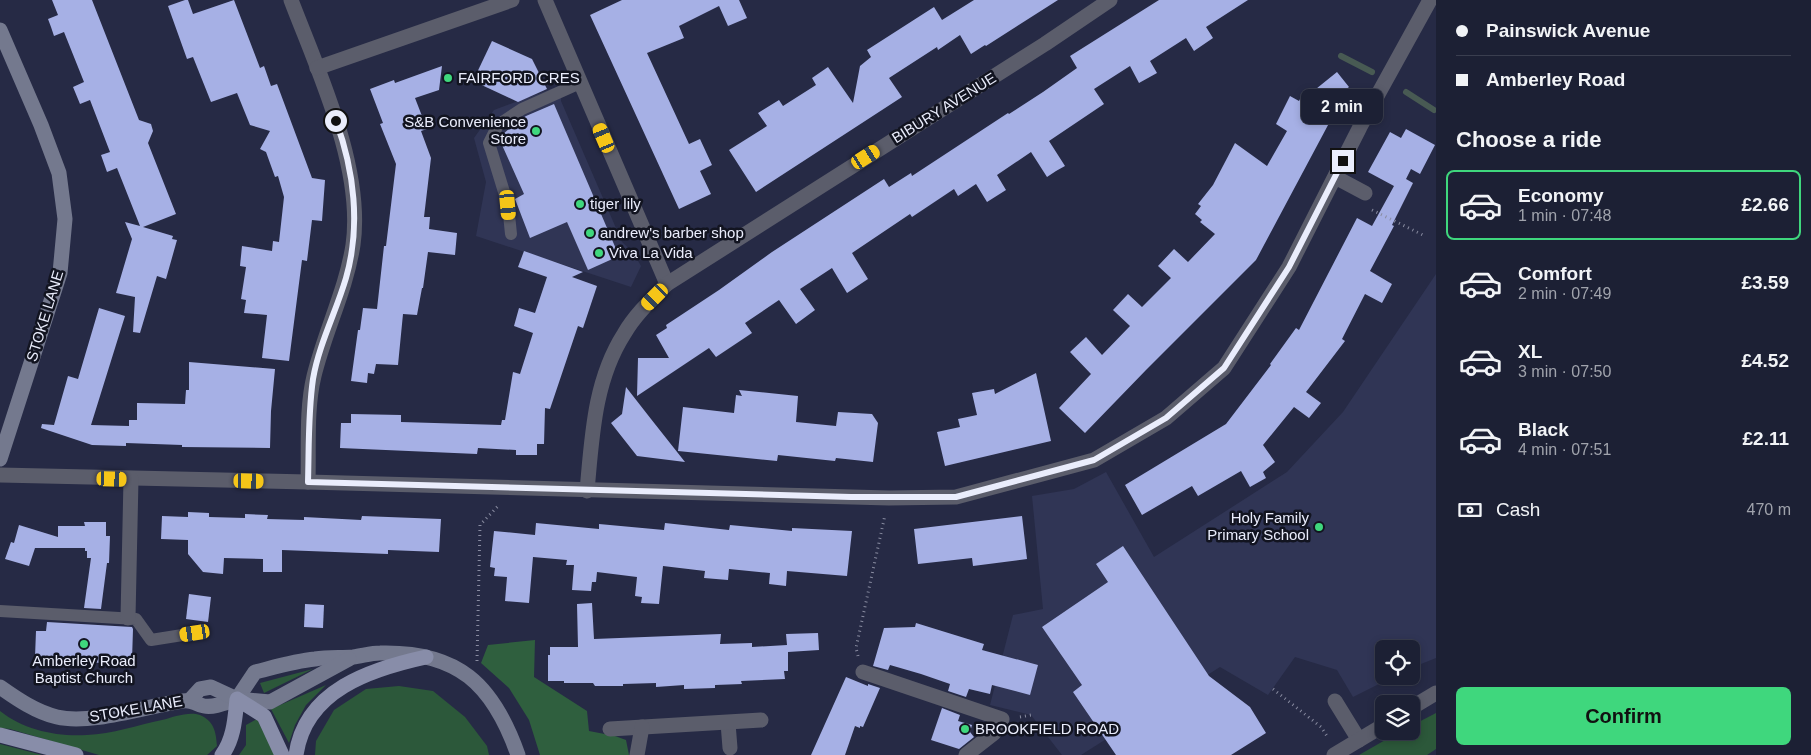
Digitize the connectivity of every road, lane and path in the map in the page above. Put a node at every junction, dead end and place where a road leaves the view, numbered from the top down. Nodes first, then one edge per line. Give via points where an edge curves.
1 (291, 0) edge
2 (512, 0) edge
3 (545, 0) edge
4 (1110, 0) edge
5 (1430, 0) edge
6 (0, 30) edge
7 (317, 68) junction
8 (580, 83) junction
9 (1335, 178) junction
10 (1364, 200) joint
11 (511, 234) dead end
12 (1425, 236) dead end
13 (667, 284) junction
14 (0, 459) edge
15 (0, 475) edge
16 (131, 479) junction
17 (308, 482) junction
18 (514, 488) junction
19 (588, 490) junction
20 (889, 498) junction
21 (0, 611) edge
22 (128, 618) junction
23 (195, 633) dead end
24 (353, 657) junction
25 (426, 657) junction
26 (476, 667) dead end
27 (863, 672) joint
28 (0, 687) edge
29 (1273, 689) dead end
30 (1436, 693) edge
31 (237, 699) junction
32 (1335, 702) dead end
33 (1420, 703) edge
34 (761, 720) dead end
35 (728, 723) junction
36 (1349, 723) junction
37 (642, 727) junction
38 (610, 729) dead end
39 (1375, 730) edge
40 (0, 735) edge
41 (1359, 740) junction
42 (730, 748) dead end
43 (76, 755) edge
44 (222, 755) edge
45 (282, 755) edge
46 (296, 755) edge
47 (518, 755) edge
48 (637, 755) edge
49 (966, 755) edge
50 (1334, 755) edge

1 - 7 street
2 - 7 street
3 - 8 street
4 - 13 street, BIBURY AVENUE
5 - 9 street
6 - 14 street, STOKE LANE via 59,173 65,219 60,273
7 - 17 street via 342,138 355,213 346,278 313,379
8 - 11 lane via 522,109 498,125 489,143 508,205
8 - 13 street
9 - 10 street
9 - 20 street via 1289,267 1224,368 1166,418 1094,460 956,497
10 - 12 path
13 - 19 street, BIBURY AVENUE via 624,334 607,366 596,403
15 - 16 street
16 - 17 street
16 - 22 street
17 - 18 street
18 - 19 street
18 - 26 path via 480,525
19 - 20 street
20 - 27 path via 856,648
21 - 22 lane
22 - 23 lane via 136,618 151,640
24 - 25 street via 379,653
24 - 31 street via 270,702
24 - 31 street via 316,659 255,672
25 - 46 main road via 395,664 353,680 332,694 310,716
25 - 47 street via 462,671 476,681 509,729
27 - 49 street via 1002,719 994,733
28 - 31 street, STOKE LANE via 29,706 58,717 88,719 157,704 190,700 213,707
29 - 36 path via 1321,727 1327,736
30 - 33 street
31 - 44 main road via 234,726
31 - 45 main road via 264,716
32 - 36 street
34 - 35 street
35 - 37 street
35 - 42 street
36 - 41 street
37 - 38 street
37 - 48 street
39 - 41 street
40 - 43 main road
41 - 50 street

